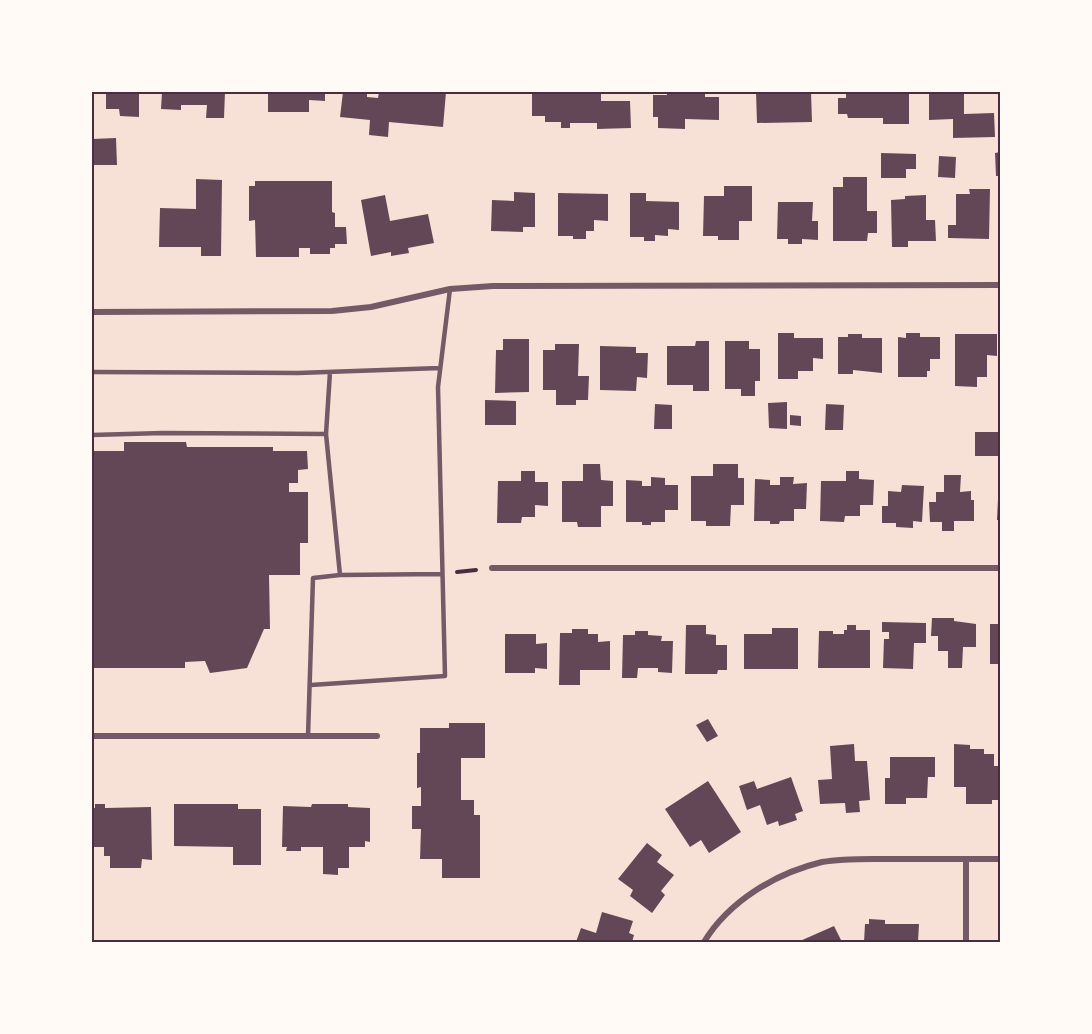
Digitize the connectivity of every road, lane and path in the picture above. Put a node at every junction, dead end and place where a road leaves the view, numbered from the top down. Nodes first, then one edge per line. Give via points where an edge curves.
1 (1000, 285) edge
2 (450, 289) junction
3 (92, 312) edge
4 (440, 368) junction
5 (92, 372) edge
6 (330, 372) junction
7 (326, 434) junction
8 (92, 435) edge
9 (492, 568) joint
10 (1000, 568) edge
11 (442, 574) junction
12 (340, 575) junction
13 (311, 685) junction
14 (92, 736) edge
15 (308, 736) junction
16 (377, 736) dead end
17 (966, 859) junction
18 (1000, 859) edge
19 (704, 942) edge
20 (966, 942) edge

1 - 2 street
2 - 3 street via 371,307 332,311
2 - 4 lane
4 - 6 lane
4 - 11 lane
5 - 6 lane
6 - 7 lane
7 - 8 lane
7 - 12 lane
9 - 10 street
9 - 11 path
11 - 12 lane
11 - 13 lane via 445,676
12 - 13 lane via 313,578
13 - 15 lane
14 - 15 street
15 - 16 street
17 - 18 street
17 - 19 street via 857,859 791,871 732,908
17 - 20 street

